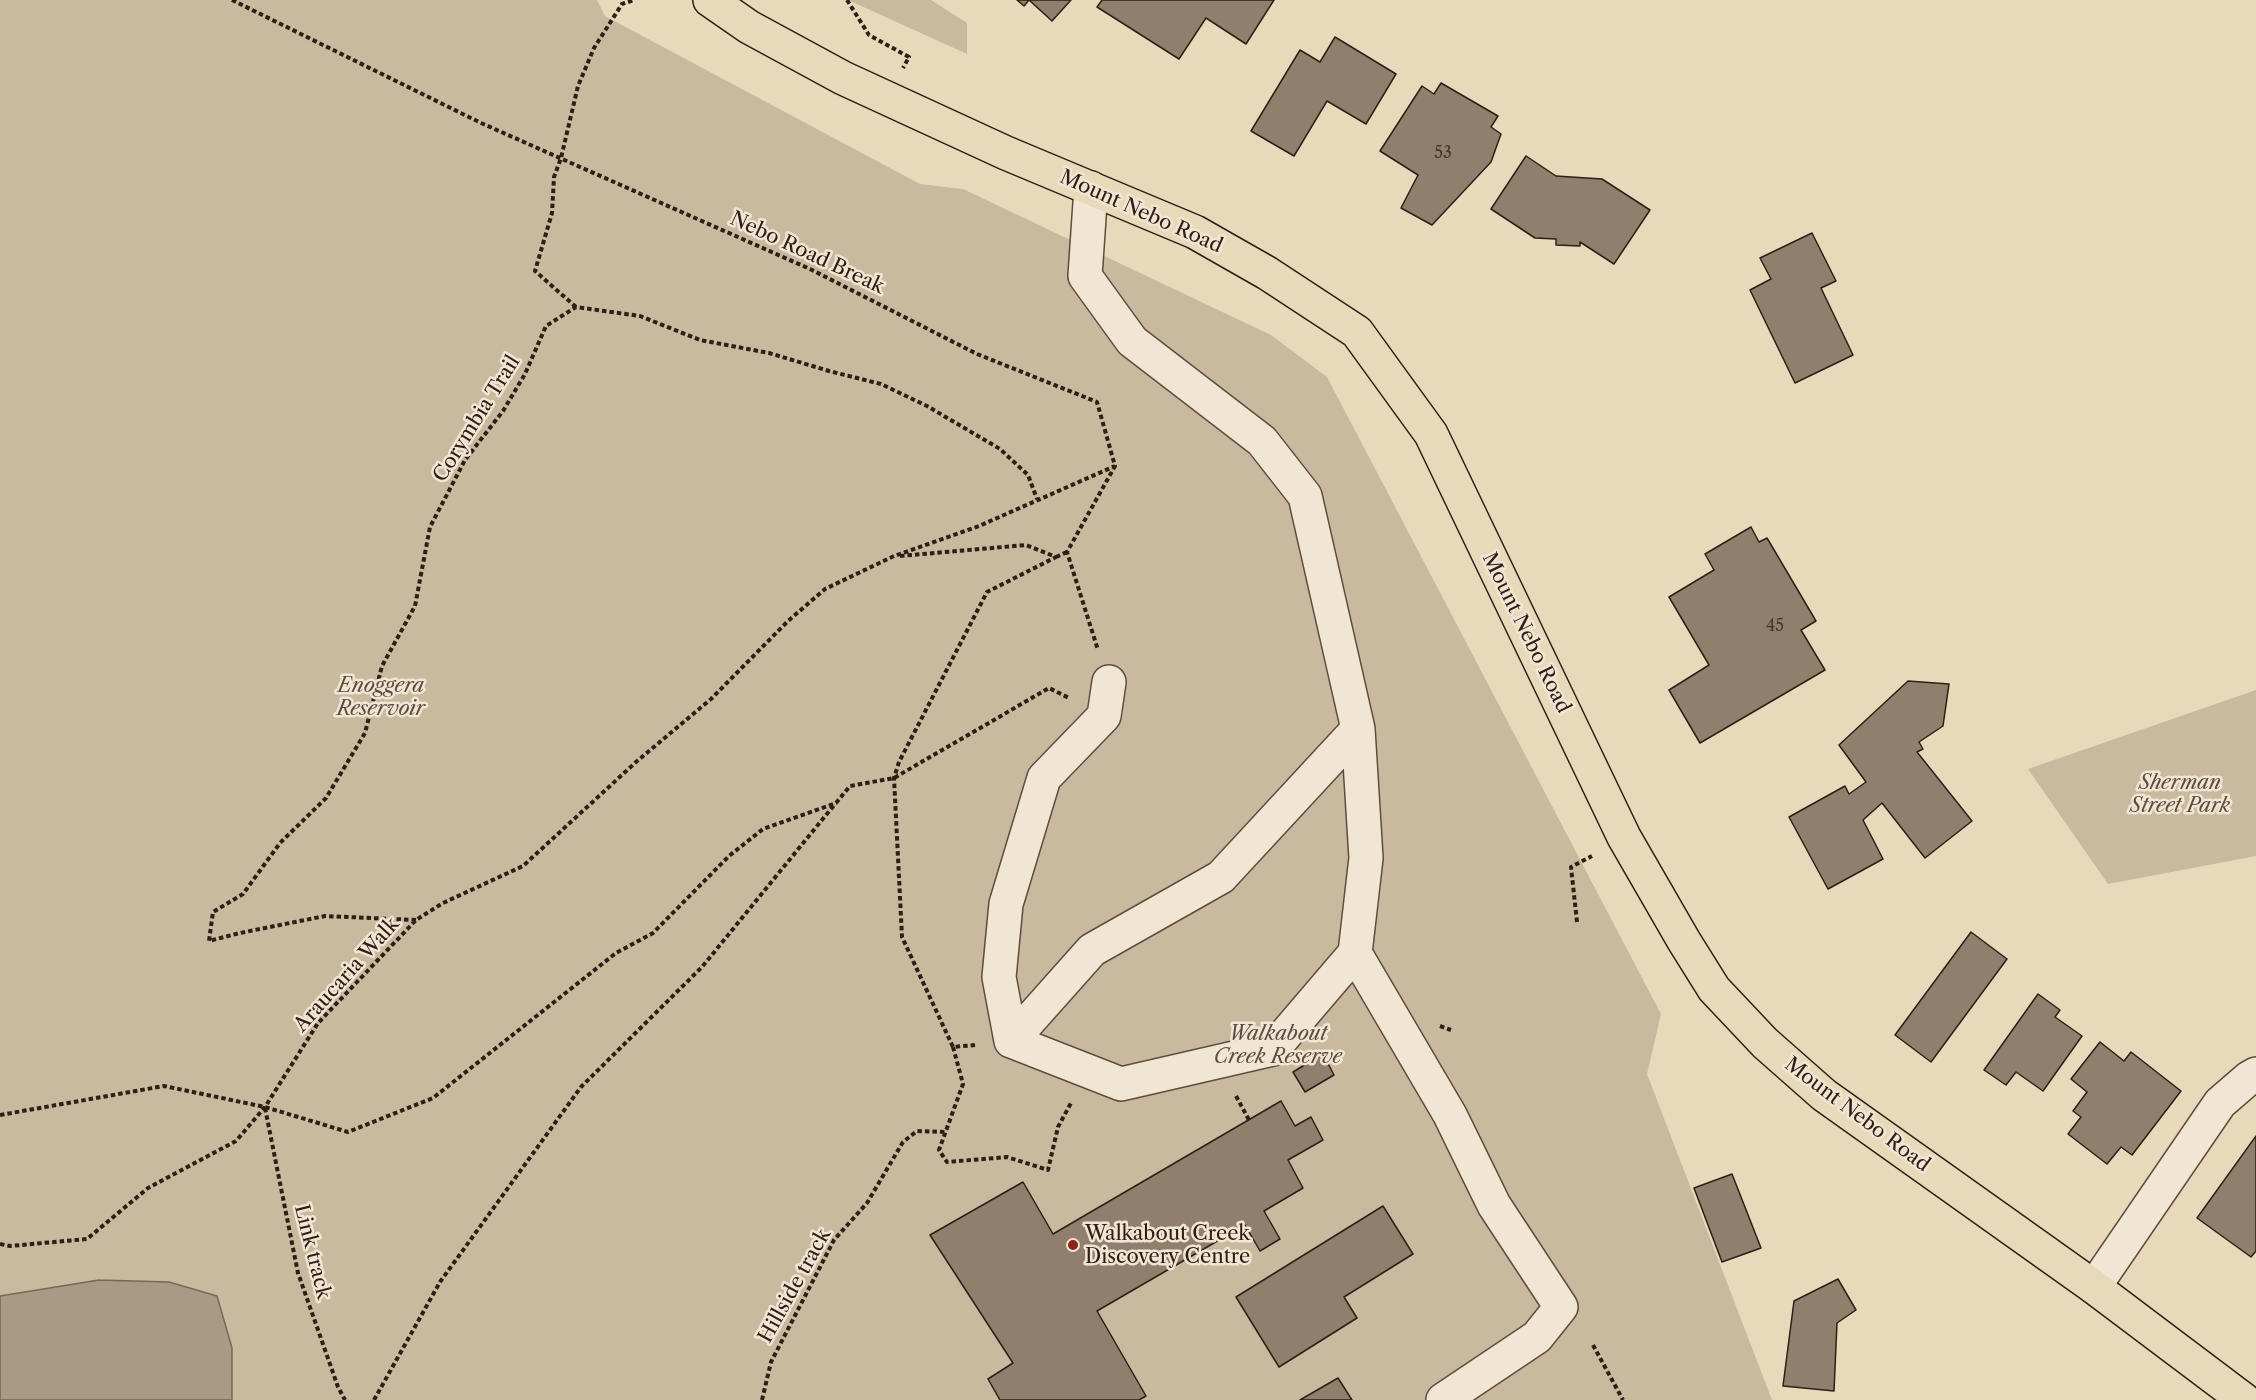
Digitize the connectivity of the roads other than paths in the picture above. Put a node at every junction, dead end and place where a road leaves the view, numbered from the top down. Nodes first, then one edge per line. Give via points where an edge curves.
1 (710, 0) edge
2 (1091, 188) junction
3 (1108, 682) road end
4 (1358, 729) junction
5 (1355, 953) junction
6 (1011, 1041) junction
7 (2256, 1074) edge
8 (2094, 1287) junction
9 (1443, 1400) edge
10 (2244, 1400) edge

1 - 2 main road, Mount Nebo Road via 749,27 843,78
2 - 4 lane via 1085,276 1132,340 1263,441 1305,496
2 - 8 main road, Mount Nebo Road via 1195,232 1357,332 1431,434 1624,837 1714,989 1765,1043 1824,1095
3 - 6 lane via 1104,716 1044,778 1006,904 999,977
4 - 5 lane via 1366,858
4 - 6 lane via 1221,876 1092,950
5 - 6 lane via 1273,1050 1121,1084
5 - 9 lane via 1450,1115 1494,1205 1561,1307 1537,1336
7 - 8 lane via 2220,1103
8 - 10 main road, Mount Nebo Road

